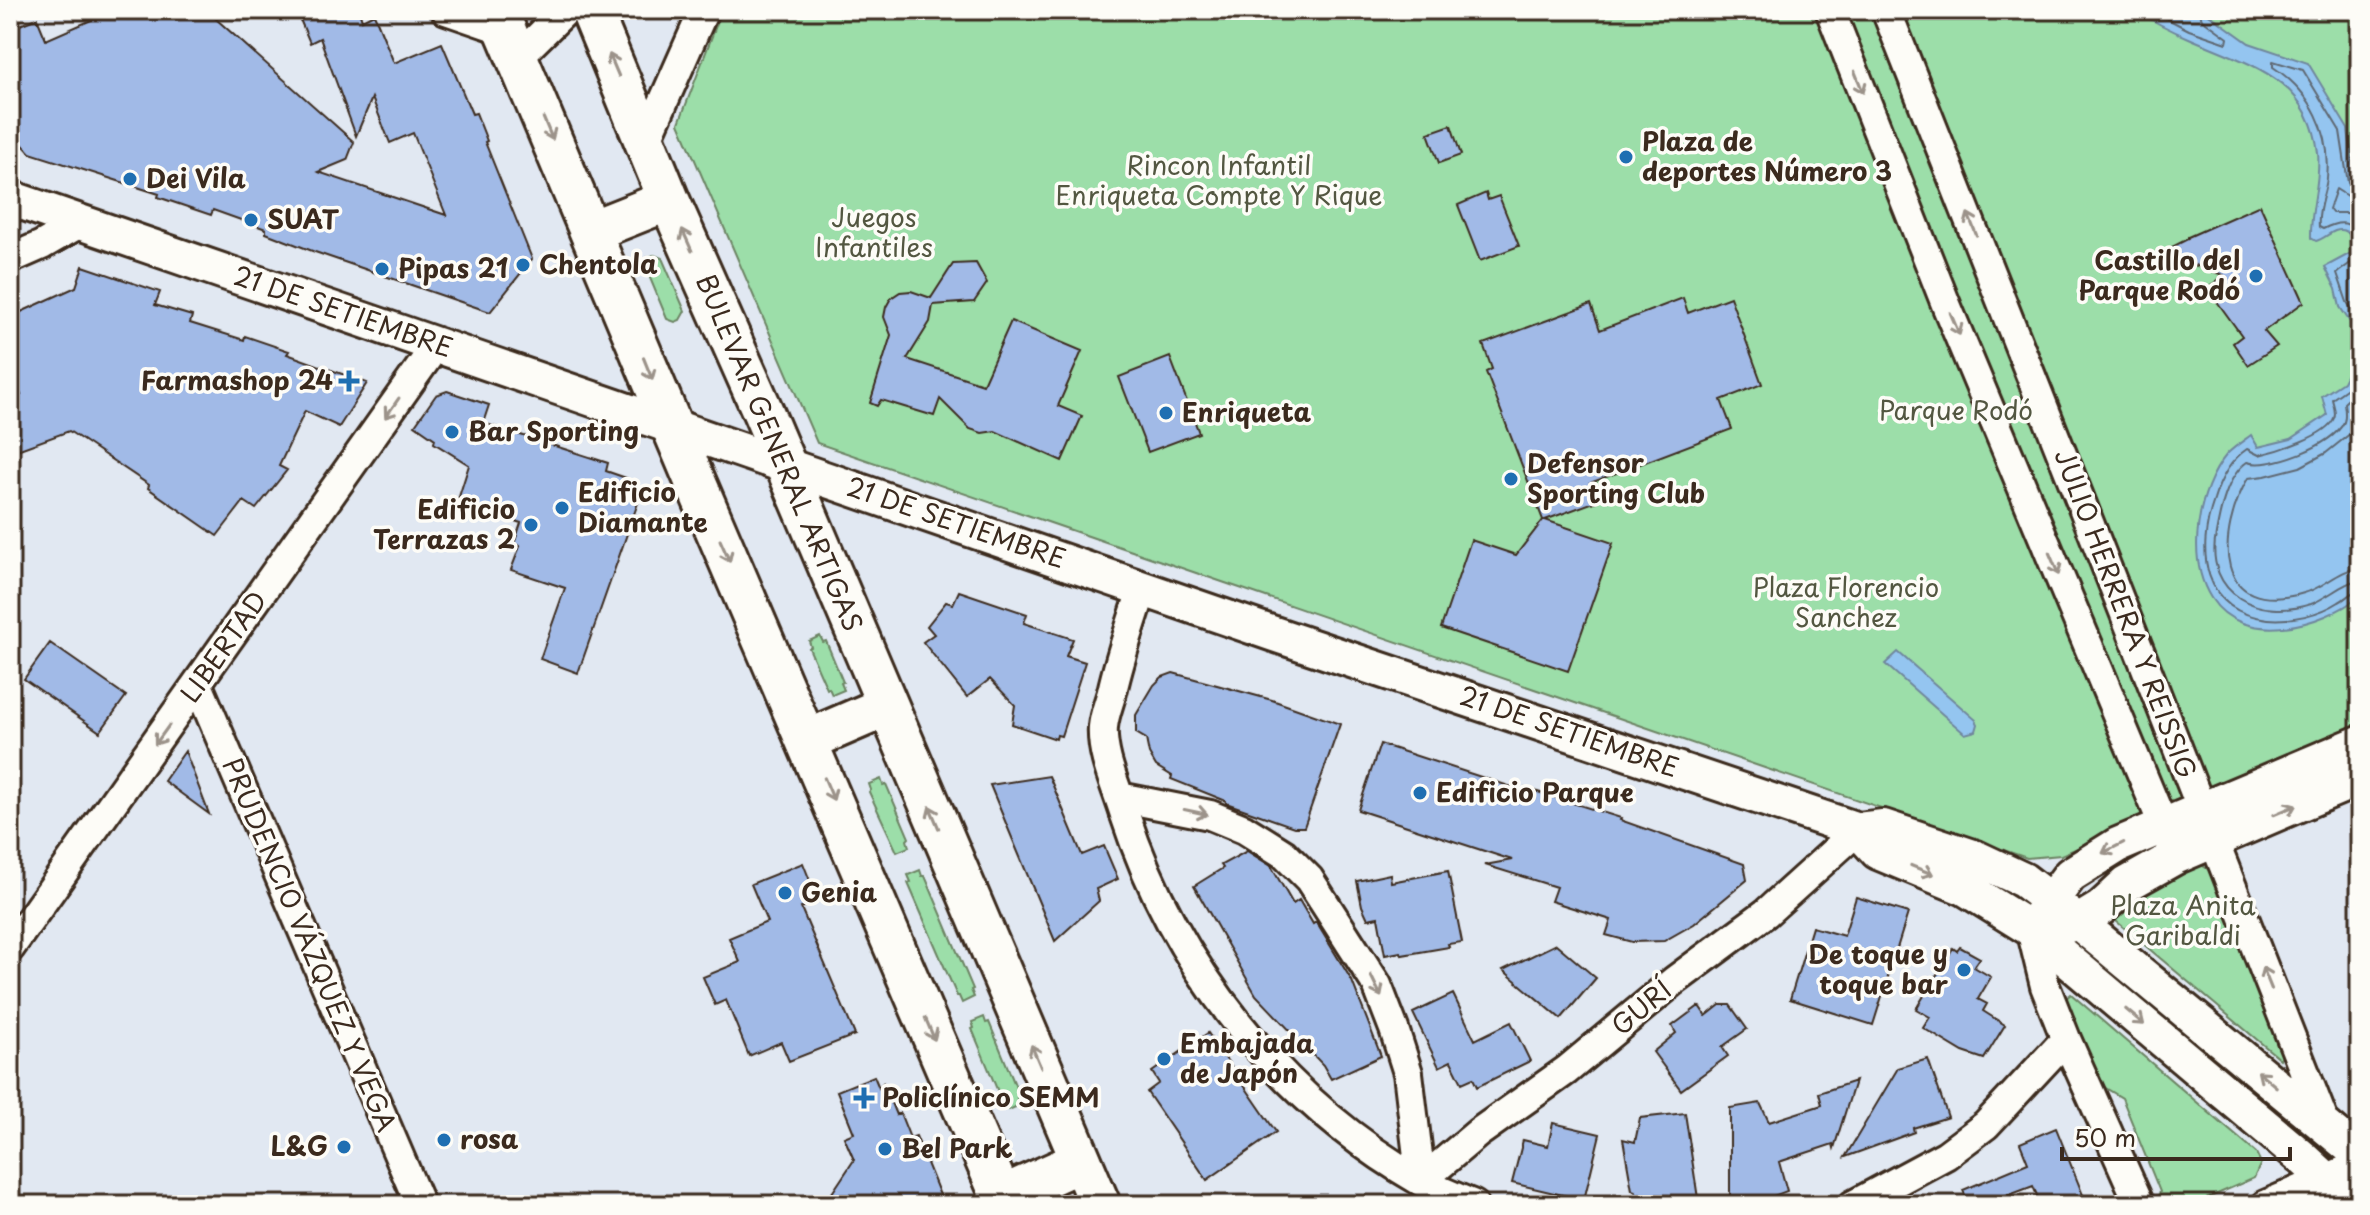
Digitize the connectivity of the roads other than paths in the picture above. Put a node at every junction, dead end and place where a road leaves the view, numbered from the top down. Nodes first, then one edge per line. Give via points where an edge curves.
1 (446, 10) edge
2 (566, 10) edge
3 (591, 10) edge
4 (704, 10) edge
5 (1830, 10) edge
6 (1886, 10) edge
7 (507, 33) edge
8 (646, 141) junction
9 (10, 198) edge
10 (669, 200) junction
11 (80, 223) junction
12 (591, 231) junction
13 (10, 259) edge
14 (437, 344) junction
15 (672, 427) junction
16 (785, 465) junction
17 (1143, 587) junction
18 (198, 685) junction
19 (887, 706) junction
20 (808, 740) junction
21 (2360, 743) edge
22 (2360, 778) edge
23 (1119, 797) junction
24 (2206, 825) junction
25 (1858, 830) junction
26 (2170, 841) junction
27 (2049, 900) junction
28 (2078, 922) junction
29 (2031, 929) junction
30 (10, 948) edge
31 (2066, 1039) junction
32 (2327, 1129) junction
33 (2360, 1155) edge
34 (1081, 1161) junction
35 (2360, 1164) edge
36 (2326, 1179) junction
37 (1421, 1181) junction
38 (1003, 1201) edge
39 (420, 1205) edge
40 (1100, 1205) edge
41 (1474, 1205) edge
42 (1853, 1205) edge
43 (2140, 1205) edge
44 (2265, 1205) edge
45 (2354, 1205) edge

1 - 7 street
2 - 7 street
8 -> 3 main road, BULEVAR GENERAL ARTIGAS
4 - 8 street
5 -> 26 street, JULIO HERRERA Y REISSIG via 1947,307
24 -> 6 street, JULIO HERRERA Y REISSIG
7 -> 12 main road
8 - 10 main road, BULEVAR GENERAL ARTIGAS
9 - 11 street, 21 DE SETIEMBRE
10 - 12 main road
16 -> 10 main road, BULEVAR GENERAL ARTIGAS
11 - 13 street
11 - 14 street, 21 DE SETIEMBRE
12 -> 15 main road
14 - 15 street, 21 DE SETIEMBRE
14 -> 18 street, LIBERTAD
15 - 16 street, 21 DE SETIEMBRE
15 -> 20 main road
16 - 17 street, 21 DE SETIEMBRE
16 - 19 main road, BULEVAR GENERAL ARTIGAS
17 - 23 street via 1103,728
17 - 25 street, 21 DE SETIEMBRE
18 -> 30 street, LIBERTAD
18 - 39 street, PRUDENCIO VÁZQUEZ Y VEGA
19 - 20 main road
34 -> 19 main road, BULEVAR GENERAL ARTIGAS
20 -> 38 main road
21 - 24 street
24 -> 22 street
23 - 37 street via 1179,934 1240,1026 1275,1066 1359,1141
23 -> 37 street via 1210,815 1244,829 1284,854 1309,879 1377,985 1394,1029 1408,1073
24 - 26 street
32 -> 24 street, JULIO HERRERA Y REISSIG
25 - 27 street, 21 DE SETIEMBRE via 1883,827 1976,858 2023,880
25 -> 29 street, 21 DE SETIEMBRE via 1878,852 1965,888
25 - 37 street, GURÍ via 1766,913
26 -> 27 street via 2118,845 2084,863
26 - 28 street via 2101,908
27 - 28 street, 21 DE SETIEMBRE
27 - 29 street
28 - 29 street
32 -> 28 street, 21 DE SETIEMBRE
29 - 31 street
29 -> 36 street, 21 DE SETIEMBRE
31 - 42 street via 1986,1125 1946,1155
31 - 43 street
32 - 33 street, 21 DE SETIEMBRE
34 - 38 main road
34 - 40 main road, BULEVAR GENERAL ARTIGAS
35 - 36 street
36 - 44 street
36 - 45 street, 21 DE SETIEMBRE
37 - 41 street

